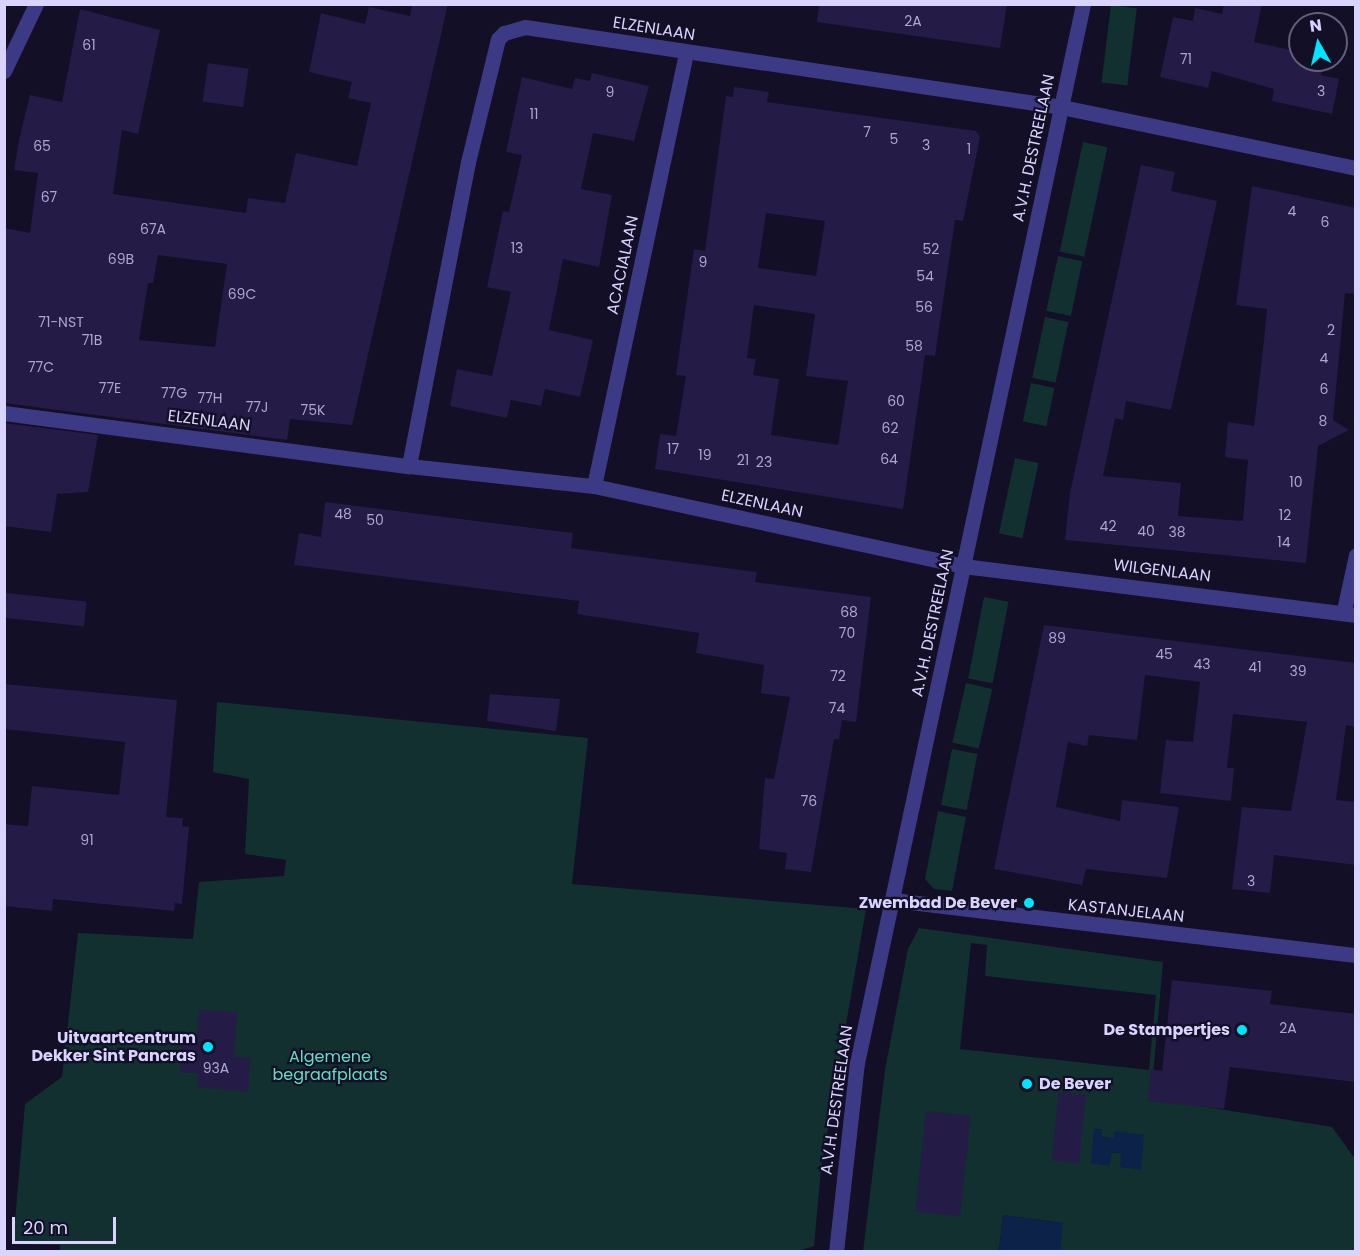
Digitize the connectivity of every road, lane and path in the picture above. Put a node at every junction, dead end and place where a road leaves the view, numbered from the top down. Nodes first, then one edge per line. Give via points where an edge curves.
1 (36, 4) edge
2 (1083, 4) edge
3 (686, 52) junction
4 (4, 71) edge
5 (1062, 107) junction
6 (1356, 168) edge
7 (4, 413) edge
8 (409, 466) junction
9 (594, 486) junction
10 (1356, 555) edge
11 (963, 566) junction
12 (1350, 612) edge
13 (893, 900) junction
14 (1356, 955) edge
15 (836, 1251) edge

1 - 4 street
2 - 5 street, A.V.H. DESTREELAAN
3 - 5 street, ELZENLAAN
3 - 8 street, ELZENLAAN via 525,27 498,39 468,162
3 - 9 street, ACACIALAAN
5 - 6 street
5 - 11 street, A.V.H. DESTREELAAN
7 - 8 street, ELZENLAAN
8 - 9 street, ELZENLAAN
9 - 11 street, ELZENLAAN
10 - 12 street
11 - 12 street, WILGENLAAN
11 - 13 street, A.V.H. DESTREELAAN
13 - 14 street, KASTANJELAAN
13 - 15 street, A.V.H. DESTREELAAN via 857,1063

